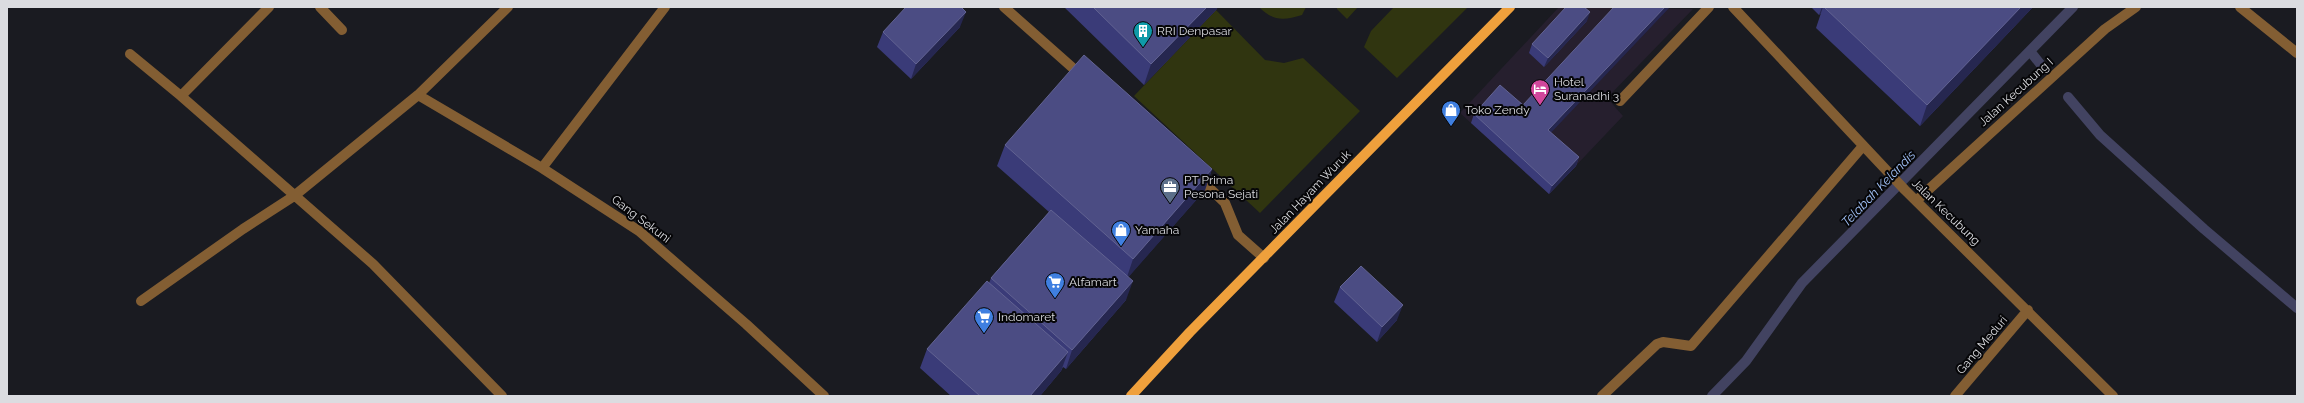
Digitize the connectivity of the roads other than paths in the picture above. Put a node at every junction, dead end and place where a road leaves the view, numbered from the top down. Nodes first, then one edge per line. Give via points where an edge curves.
1 (269, 7) edge
2 (320, 7) edge
3 (508, 7) edge
4 (665, 7) edge
5 (1004, 7) edge
6 (1510, 7) edge
7 (1709, 7) edge
8 (1733, 7) edge
9 (2136, 7) edge
10 (2240, 7) edge
11 (342, 30) dead end
12 (2297, 53) edge
13 (130, 54) dead end
14 (1092, 84) edge
15 (418, 95) junction
16 (181, 96) junction
17 (1620, 101) dead end
18 (1863, 146) junction
19 (1187, 167) edge
20 (542, 168) junction
21 (294, 196) junction
22 (1916, 201) junction
23 (1264, 258) junction
24 (141, 301) dead end
25 (2028, 310) junction
26 (502, 396) edge
27 (824, 396) edge
28 (1131, 396) edge
29 (1602, 396) edge
30 (1955, 396) edge
31 (2113, 396) edge

1 - 16 street
2 - 11 street
3 - 15 street
4 - 20 street
5 - 14 street
6 - 23 main road, Jalan Hayam Wuruk
7 - 17 street
8 - 18 street, Jalan Kecubung
9 - 22 street, Jalan Kecubung I via 2105,29
10 - 12 street
13 - 16 street
15 - 20 street, Gang Sekuni
15 - 21 street
16 - 21 street
18 - 22 street, Jalan Kecubung
18 - 29 street via 1691,346 1663,342 1657,344
19 - 23 street via 1225,203 1238,235
20 - 27 street, Gang Sekuni via 639,231
21 - 24 street
21 - 26 street via 373,264
22 - 25 street, Jalan Kecubung
23 - 28 main road, Jalan Hayam Wuruk
25 - 30 street, Gang Meduri
25 - 31 street, Jalan Kecubung

